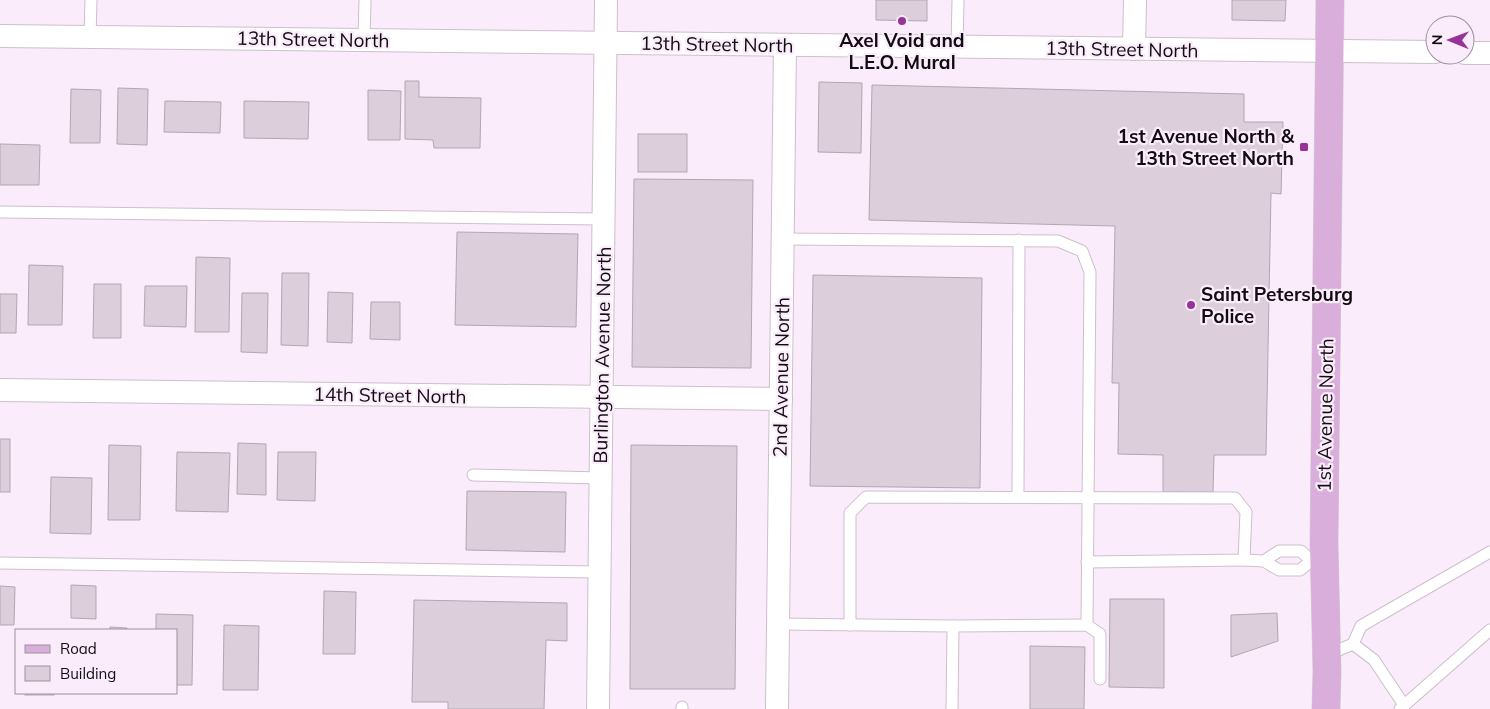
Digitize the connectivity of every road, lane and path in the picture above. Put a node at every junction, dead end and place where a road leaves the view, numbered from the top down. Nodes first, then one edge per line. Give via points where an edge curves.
1 (91, 0) edge
2 (365, 0) edge
3 (606, 0) edge
4 (958, 0) edge
5 (1135, 0) edge
6 (1330, 0) edge
7 (0, 36) edge
8 (90, 37) junction
9 (364, 40) junction
10 (606, 43) junction
11 (785, 45) junction
12 (958, 47) junction
13 (1134, 49) junction
14 (1329, 51) junction
15 (1425, 52) edge
16 (1475, 53) edge
17 (1490, 53) edge
18 (0, 212) edge
19 (604, 219) junction
20 (782, 239) junction
21 (1019, 240) junction
22 (0, 390) edge
23 (601, 397) junction
24 (781, 399) junction
25 (473, 475) dead end
26 (601, 478) junction
27 (1018, 497) junction
28 (1088, 497) junction
29 (1490, 552) edge
30 (1244, 560) junction
31 (1318, 560) junction
32 (1264, 561) junction
33 (1087, 562) junction
34 (0, 563) edge
35 (600, 572) junction
36 (778, 624) junction
37 (850, 625) junction
38 (1087, 625) junction
39 (953, 626) junction
40 (1490, 630) edge
41 (1353, 644) junction
42 (1326, 655) junction
43 (1100, 679) dead end
44 (1402, 707) edge
45 (598, 709) edge
46 (777, 709) edge
47 (952, 709) edge
48 (1326, 709) edge

1 - 8 lane
2 - 9 lane
3 - 10 street, Burlington Avenue North
4 - 12 lane
5 - 13 street
6 - 14 main road, 1st Avenue North
7 - 8 street, 13th Street North
8 - 9 street, 13th Street North
9 - 10 street, 13th Street North
10 - 11 street, 13th Street North
10 - 19 street, Burlington Avenue North
11 - 12 street, 13th Street North
11 - 20 street, 2nd Avenue North
12 - 13 street, 13th Street North
13 - 14 street, 13th Street North
14 - 15 street, 13th Street North
14 - 31 main road, 1st Avenue North
16 - 17 street
18 - 19 lane
19 - 23 street, Burlington Avenue North
20 - 21 lane
20 - 24 street, 2nd Avenue North
21 - 27 lane
21 - 28 lane via 1058,241 1082,251 1090,272
22 - 23 street, 14th Street North
23 - 24 street, 14th Street North
23 - 26 street, Burlington Avenue North
24 - 36 street, 2nd Avenue North
25 - 26 lane
26 - 35 street, Burlington Avenue North
27 - 28 lane
27 - 37 lane via 866,497 850,513
28 - 30 lane via 1235,498 1246,512
28 - 33 lane
29 - 41 lane via 1361,626
30 - 32 lane
30 - 33 lane
31 - 32 lane via 1300,570 1279,570
31 - 32 lane via 1301,551 1279,551
31 - 42 main road, 1st Avenue North
33 - 38 lane
34 - 35 lane
35 - 45 street, Burlington Avenue North
36 - 37 lane
36 - 46 street, 2nd Avenue North
37 - 39 lane
38 - 39 lane
38 - 43 lane via 1100,634
39 - 47 lane
40 - 44 lane
41 - 42 lane
41 - 44 lane via 1374,660
42 - 48 main road, 1st Avenue North

